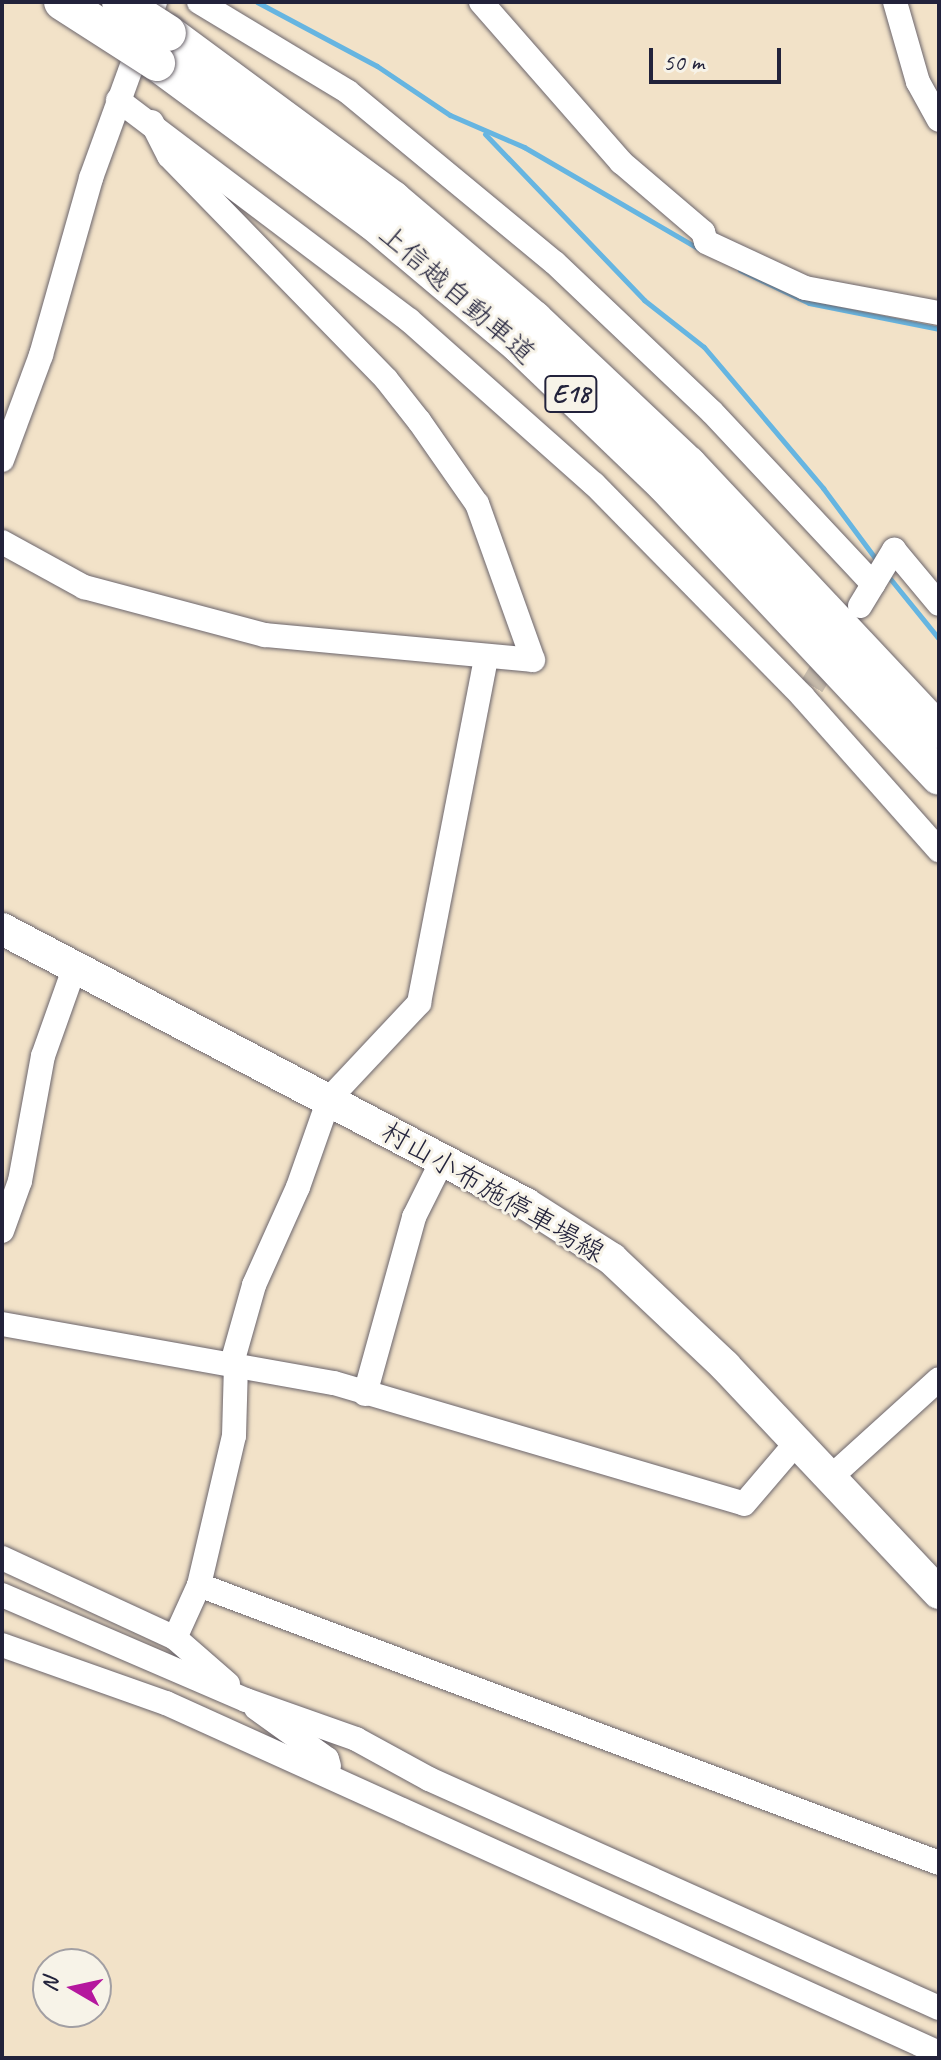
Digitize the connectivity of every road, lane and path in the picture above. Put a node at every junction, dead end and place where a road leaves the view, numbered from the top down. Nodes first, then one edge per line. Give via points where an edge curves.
1 (62, 2) edge
2 (120, 2) edge
3 (199, 2) edge
4 (481, 2) edge
5 (895, 2) edge
6 (160, 33) edge
7 (118, 100) junction
8 (939, 120) edge
9 (152, 122) junction
10 (939, 313) edge
11 (2, 460) edge
12 (2, 542) edge
13 (873, 584) junction
14 (939, 604) edge
15 (860, 606) dead end
16 (486, 657) junction
17 (939, 731) edge
18 (939, 777) edge
19 (939, 850) edge
20 (2, 929) edge
21 (75, 966) junction
22 (329, 1099) junction
23 (442, 1161) junction
24 (2, 1231) edge
25 (2, 1324) edge
26 (234, 1363) junction
27 (939, 1379) edge
28 (365, 1394) junction
29 (797, 1442) junction
30 (832, 1476) junction
31 (2, 1558) edge
32 (199, 1585) junction
33 (939, 1593) edge
34 (2, 1595) edge
35 (175, 1638) junction
36 (2, 1645) edge
37 (246, 1700) junction
38 (332, 1776) junction
39 (939, 1863) edge
40 (939, 2008) edge
41 (939, 2053) edge

1 - 6 highway, 上信越自動車道 / E18, bridge
2 - 6 highway, 上信越自動車道 / E18, bridge
3 - 13 street via 348,92 543,253 712,412
4 - 10 street via 621,162 703,232 706,242 805,288
5 - 8 street via 918,82
6 - 7 street
6 - 17 highway, 上信越自動車道 / E18 via 349,165 534,319 688,464
6 - 18 highway, 上信越自動車道 / E18 via 520,346 676,496
7 - 9 street
7 - 11 street via 41,355
9 - 16 street via 169,156 230,224 386,379 477,504 533,660
9 - 19 street via 409,320 594,484 808,692
12 - 16 street via 84,587 265,635
13 - 14 street via 894,550
13 - 15 street
16 - 22 street via 419,1003
20 - 21 main road, 村山小布施停車場線
21 - 22 main road, 村山小布施停車場線
21 - 24 street via 43,1056 20,1181
22 - 23 main road, 村山小布施停車場線
22 - 26 street via 298,1187 254,1285
23 - 28 street via 414,1217
23 - 29 main road, 村山小布施停車場線 via 537,1210 612,1259
25 - 26 street
26 - 28 street
26 - 32 street via 234,1436
27 - 30 street
28 - 29 street via 744,1504
29 - 30 main road, 村山小布施停車場線
30 - 33 main road, 村山小布施停車場線 via 888,1544
31 - 35 street
32 - 35 street
32 - 39 street
34 - 37 street
35 - 37 street
36 - 38 street via 166,1703
37 - 38 street via 284,1733 327,1759
37 - 40 street via 356,1739 429,1779
38 - 41 street

